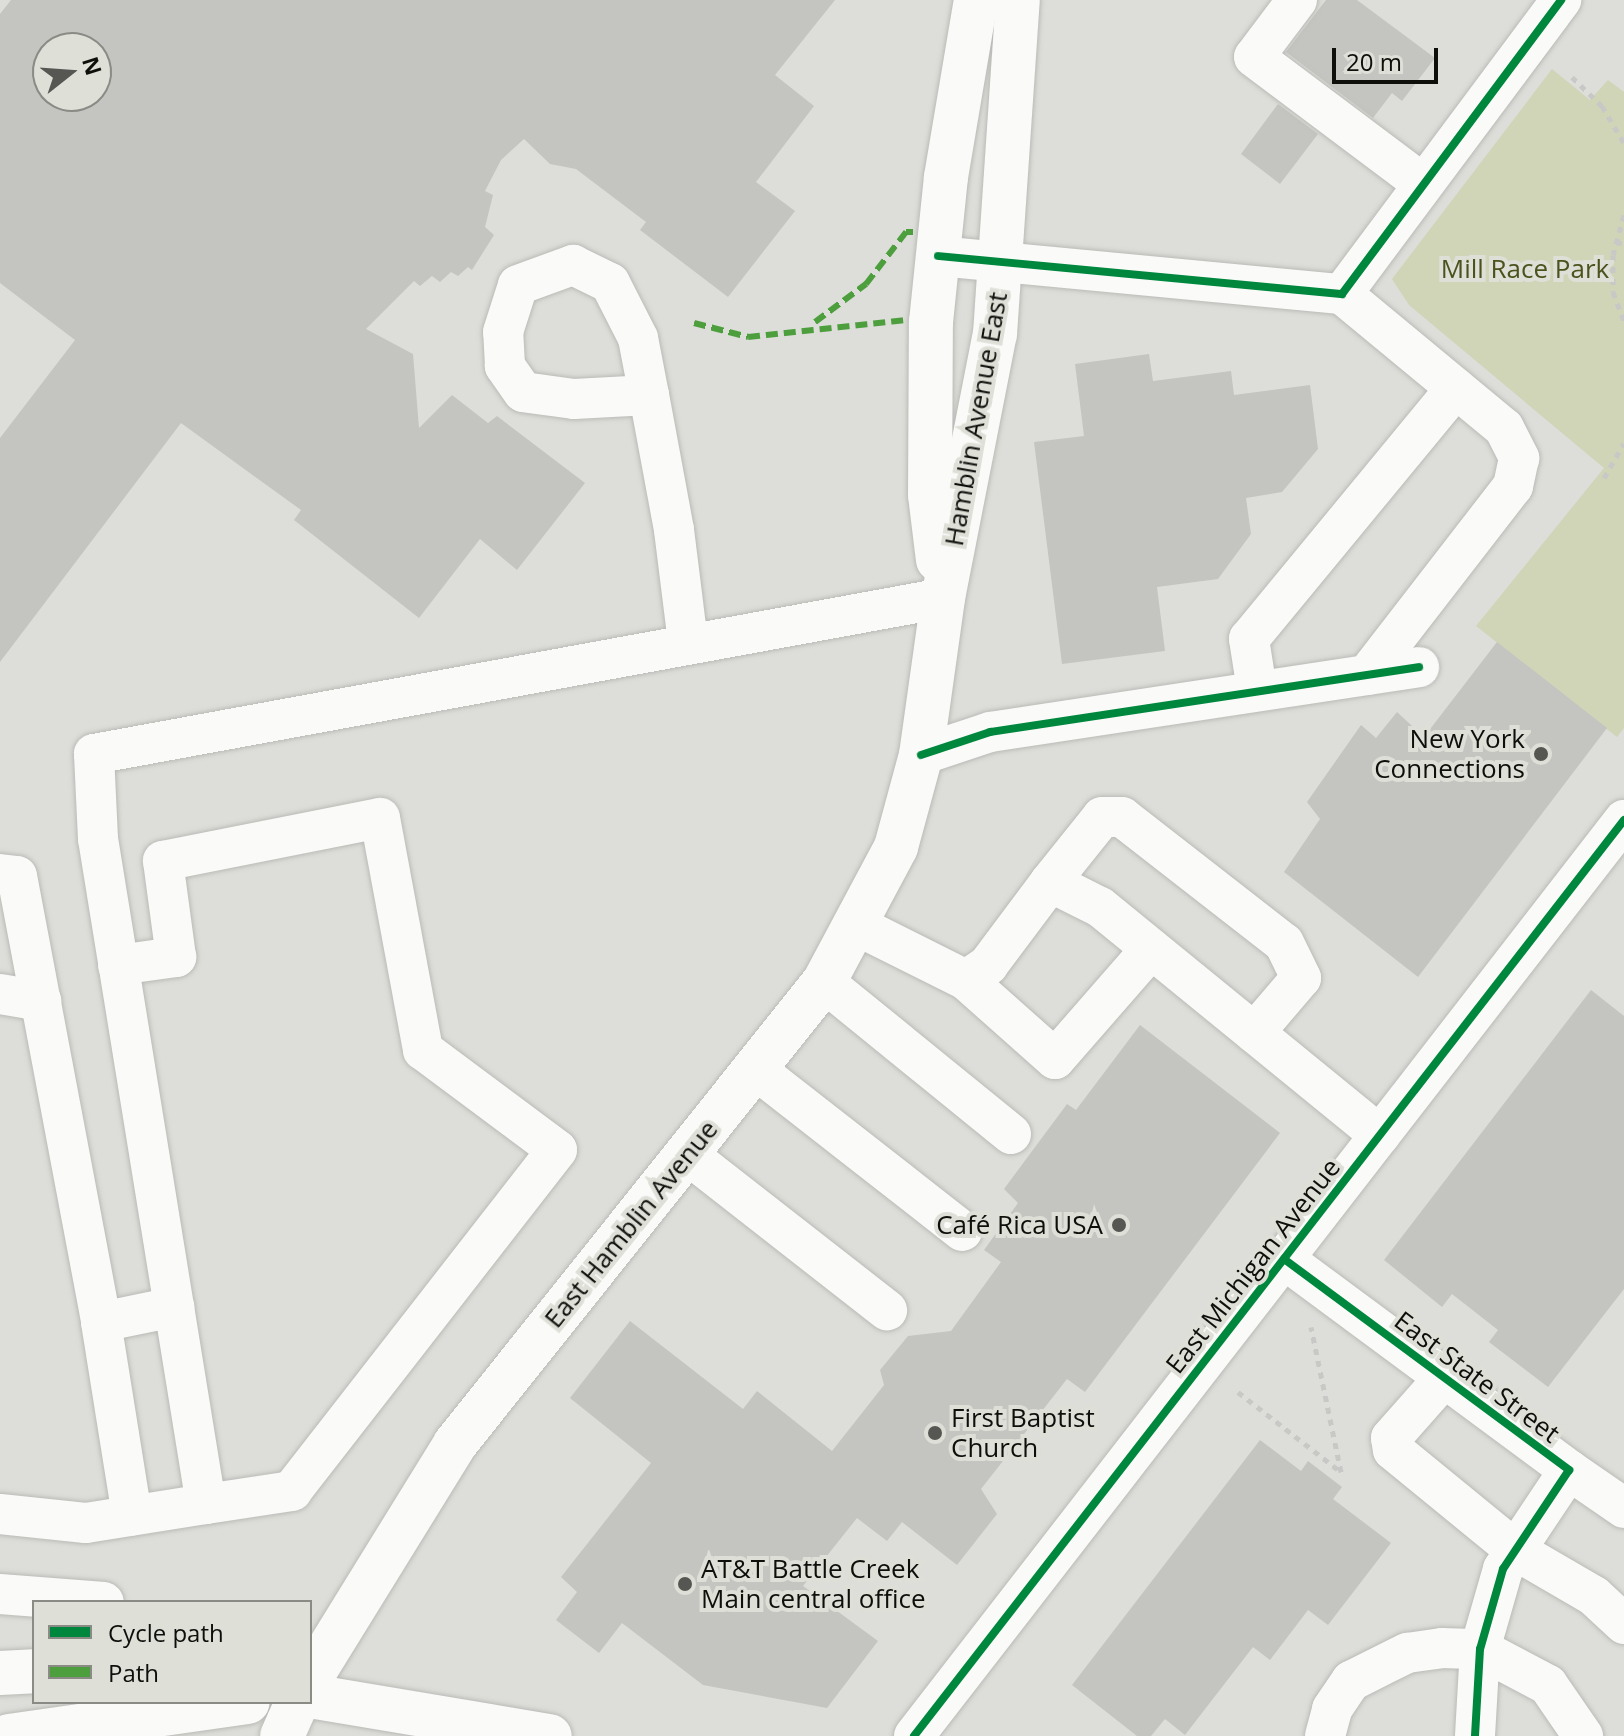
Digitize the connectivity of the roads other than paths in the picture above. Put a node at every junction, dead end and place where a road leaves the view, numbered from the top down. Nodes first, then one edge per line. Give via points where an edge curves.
1 (976, 0) edge
2 (1018, 0) edge
3 (1297, 0) edge
4 (1561, 0) edge
5 (1422, 183) junction
6 (938, 256) junction
7 (1003, 261) junction
8 (1342, 294) junction
9 (1456, 388) junction
10 (649, 395) dead end
11 (943, 598) junction
12 (688, 642) junction
13 (1419, 667) dead end
14 (1367, 675) junction
15 (1257, 690) junction
16 (921, 755) junction
17 (1624, 820) edge
18 (9, 875) edge
19 (1050, 882) junction
20 (858, 926) junction
21 (1151, 949) junction
22 (118, 965) junction
23 (966, 980) junction
24 (824, 982) junction
25 (0, 994) edge
26 (41, 1001) junction
27 (1254, 1033) junction
28 (755, 1069) junction
29 (1011, 1134) dead end
30 (1380, 1135) junction
31 (687, 1154) junction
32 (962, 1231) dead end
33 (1284, 1259) junction
34 (174, 1307) junction
35 (887, 1310) dead end
36 (101, 1322) junction
37 (1444, 1378) junction
38 (1569, 1470) junction
39 (206, 1504) junction
40 (1624, 1508) edge
41 (0, 1514) edge
42 (132, 1516) junction
43 (1515, 1550) junction
44 (0, 1594) edge
45 (78, 1600) edge
46 (1624, 1624) edge
47 (1480, 1649) junction
48 (32, 1671) edge
49 (0, 1673) edge
50 (312, 1676) edge
51 (312, 1696) edge
52 (234, 1704) edge
53 (296, 1704) edge
54 (9, 1736) edge
55 (282, 1736) edge
56 (550, 1736) edge
57 (914, 1736) edge
58 (1325, 1736) edge
59 (1475, 1736) edge
60 (1583, 1736) edge

1 - 6 main road, Hamblin Avenue East
2 - 7 main road, Hamblin Avenue East
3 - 5 street via 1254,57
4 - 5 street
5 - 8 street
6 - 7 street
6 - 11 main road, Hamblin Avenue East via 931,322 930,495
7 - 8 street
7 - 11 main road, Hamblin Avenue East
8 - 9 street
9 - 14 street via 1504,428 1519,458 1513,486
9 - 15 street via 1249,639
10 - 12 street
11 - 12 street
11 - 16 main road, Hamblin Avenue East
12 - 22 street via 94,754 98,839
13 - 14 street
14 - 15 street
15 - 16 street via 990,732
16 - 20 main road, East Hamblin Avenue via 896,847
17 - 30 street, East Michigan Avenue
18 - 26 street
19 - 21 street via 1100,907
19 - 23 street via 988,965
19 - 27 street via 1102,817 1122,817 1284,943 1301,978
20 - 23 street
20 - 24 main road, East Hamblin Avenue
21 - 23 street via 1055,1059
21 - 27 street
22 - 34 street
22 - 39 street via 176,957 163,861 380,818 423,1050 557,1150 292,1491
24 - 28 main road, East Hamblin Avenue
24 - 29 street
25 - 26 street
26 - 36 street
27 - 30 street
28 - 31 main road, East Hamblin Avenue
28 - 32 street
30 - 33 street, East Michigan Avenue
31 - 35 street
31 - 50 main road, East Hamblin Avenue via 455,1444
33 - 37 street, East State Street
33 - 57 street, East Michigan Avenue
34 - 36 street
34 - 39 street
36 - 42 street
37 - 38 street, East State Street
37 - 43 street via 1391,1438 1393,1450
38 - 40 street
38 - 43 street, East State Street
39 - 42 street
41 - 42 street via 86,1523
43 - 46 street via 1594,1596
43 - 47 street, East State Street via 1503,1569
44 - 45 street
47 - 58 street via 1425,1649 1363,1674 1344,1690
47 - 59 street, East State Street
47 - 60 street via 1548,1685
48 - 49 main road
51 - 56 main road
52 - 54 main road
53 - 55 main road

